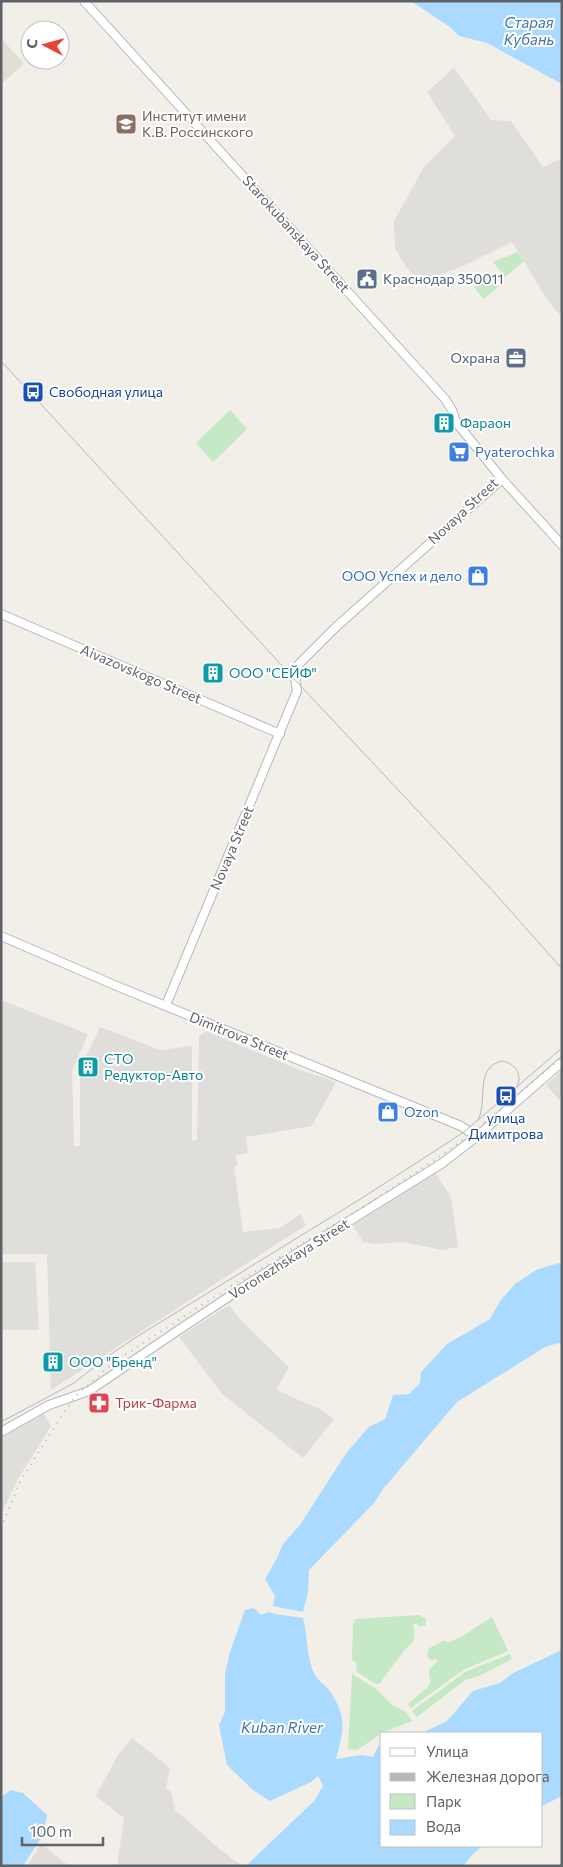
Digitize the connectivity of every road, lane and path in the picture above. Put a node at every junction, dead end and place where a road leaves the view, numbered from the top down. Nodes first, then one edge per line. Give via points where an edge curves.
1 (84, 1) edge
2 (500, 477) junction
3 (562, 545) edge
4 (1, 614) edge
5 (280, 734) junction
6 (1, 936) edge
7 (166, 1005) junction
8 (562, 1062) edge
9 (475, 1138) junction
10 (1, 1432) edge

1 - 2 street, Starokubanskaya Street via 445,399 456,422
2 - 3 street, Starokubanskaya Street
2 - 5 street, Novaya Street via 299,664 294,672 297,691
4 - 5 street, Aivazovskogo Street
5 - 7 street, Novaya Street
6 - 7 street, Dimitrova Street
7 - 9 street, Dimitrova Street via 463,1128
8 - 9 street, Voronezhskaya Street
9 - 10 street, Voronezhskaya Street via 441,1164 251,1282 89,1391 49,1405

